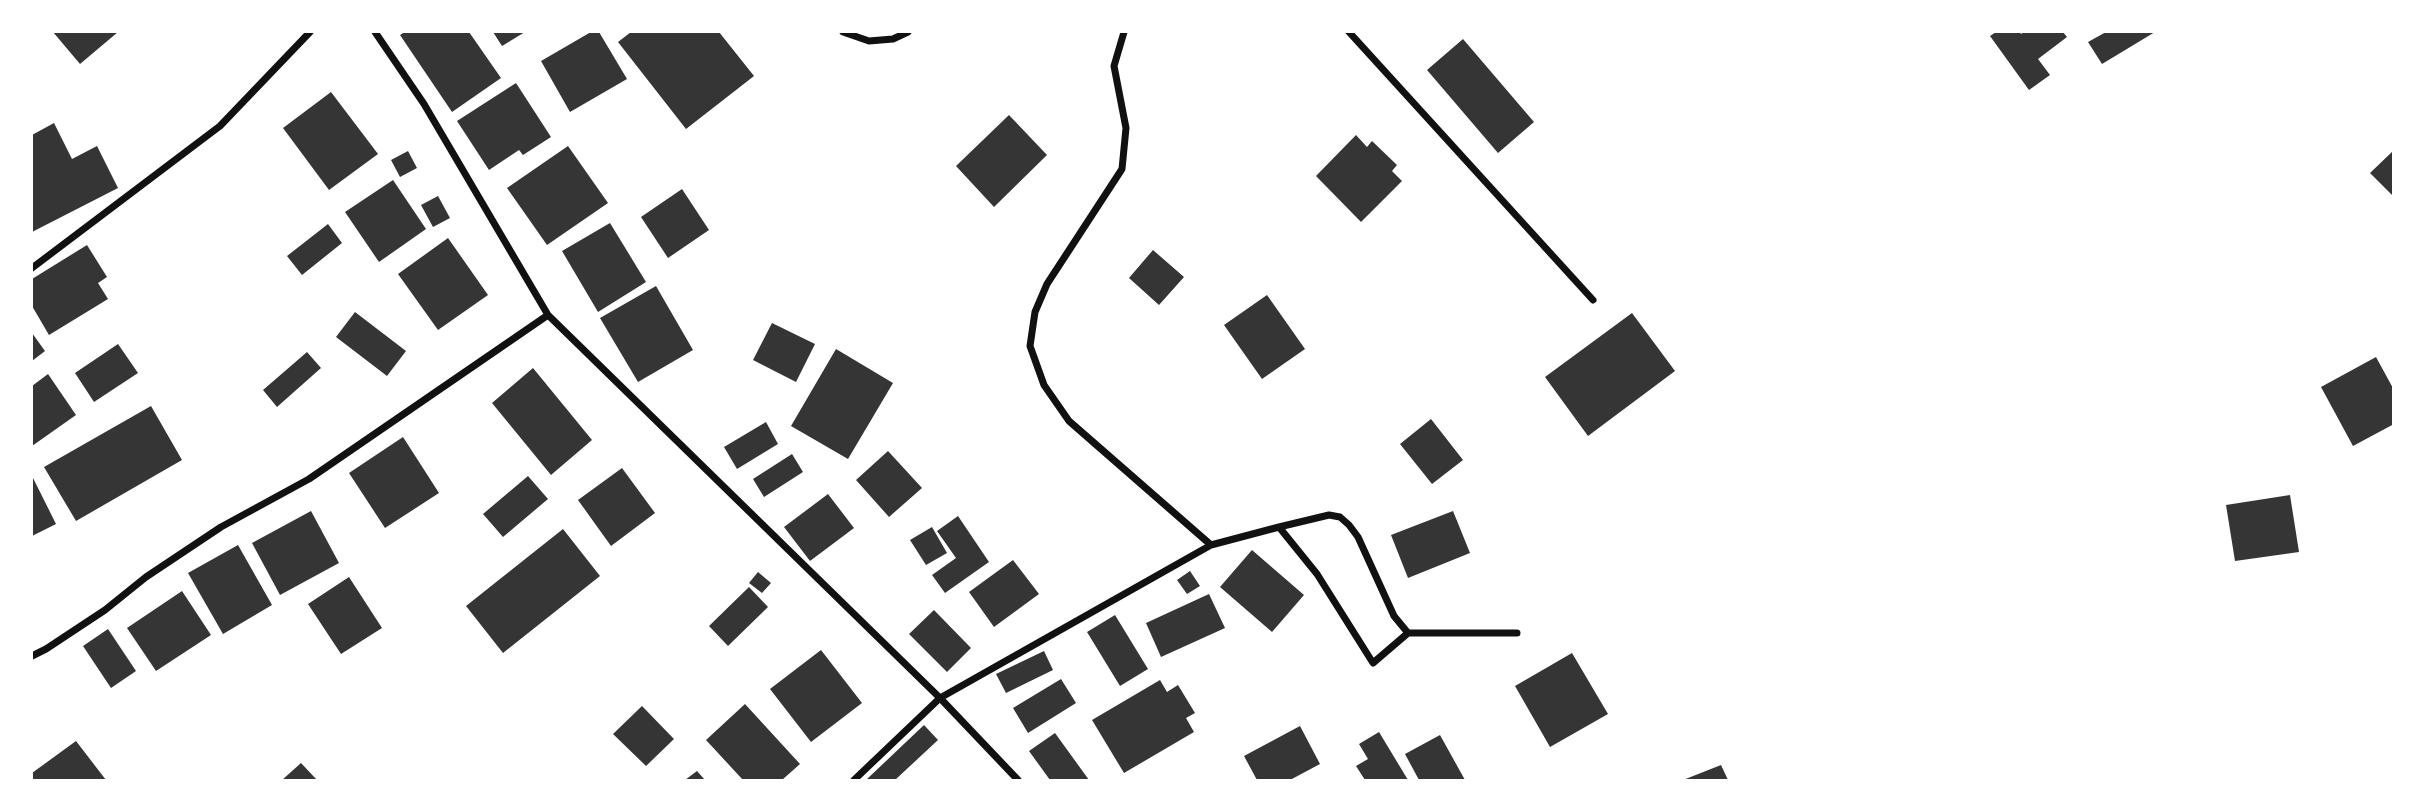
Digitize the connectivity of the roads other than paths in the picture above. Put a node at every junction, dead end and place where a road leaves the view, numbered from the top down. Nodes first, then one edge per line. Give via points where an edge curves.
1 (310, 32) edge
2 (374, 32) edge
3 (843, 32) edge
4 (908, 32) edge
5 (1124, 32) edge
6 (1349, 32) edge
7 (32, 268) edge
8 (1594, 300) dead end
9 (548, 315) junction
10 (1279, 527) junction
11 (1211, 545) junction
12 (1408, 633) junction
13 (1517, 634) dead end
14 (32, 656) edge
15 (940, 698) junction
16 (853, 780) edge
17 (1018, 780) edge

1 - 7 street via 220,126
2 - 9 street via 424,104
3 - 4 street via 869,41
5 - 11 street via 1114,66 1126,128 1122,169 1047,284 1035,312 1030,346 1044,386 1069,421
6 - 8 street
9 - 14 street via 309,479 221,527
9 - 15 street
10 - 11 street
10 - 12 street via 1329,515 1340,517 1358,537 1394,616
10 - 12 street via 1317,574 1373,663
11 - 15 street
12 - 13 street
15 - 16 street
15 - 17 street

